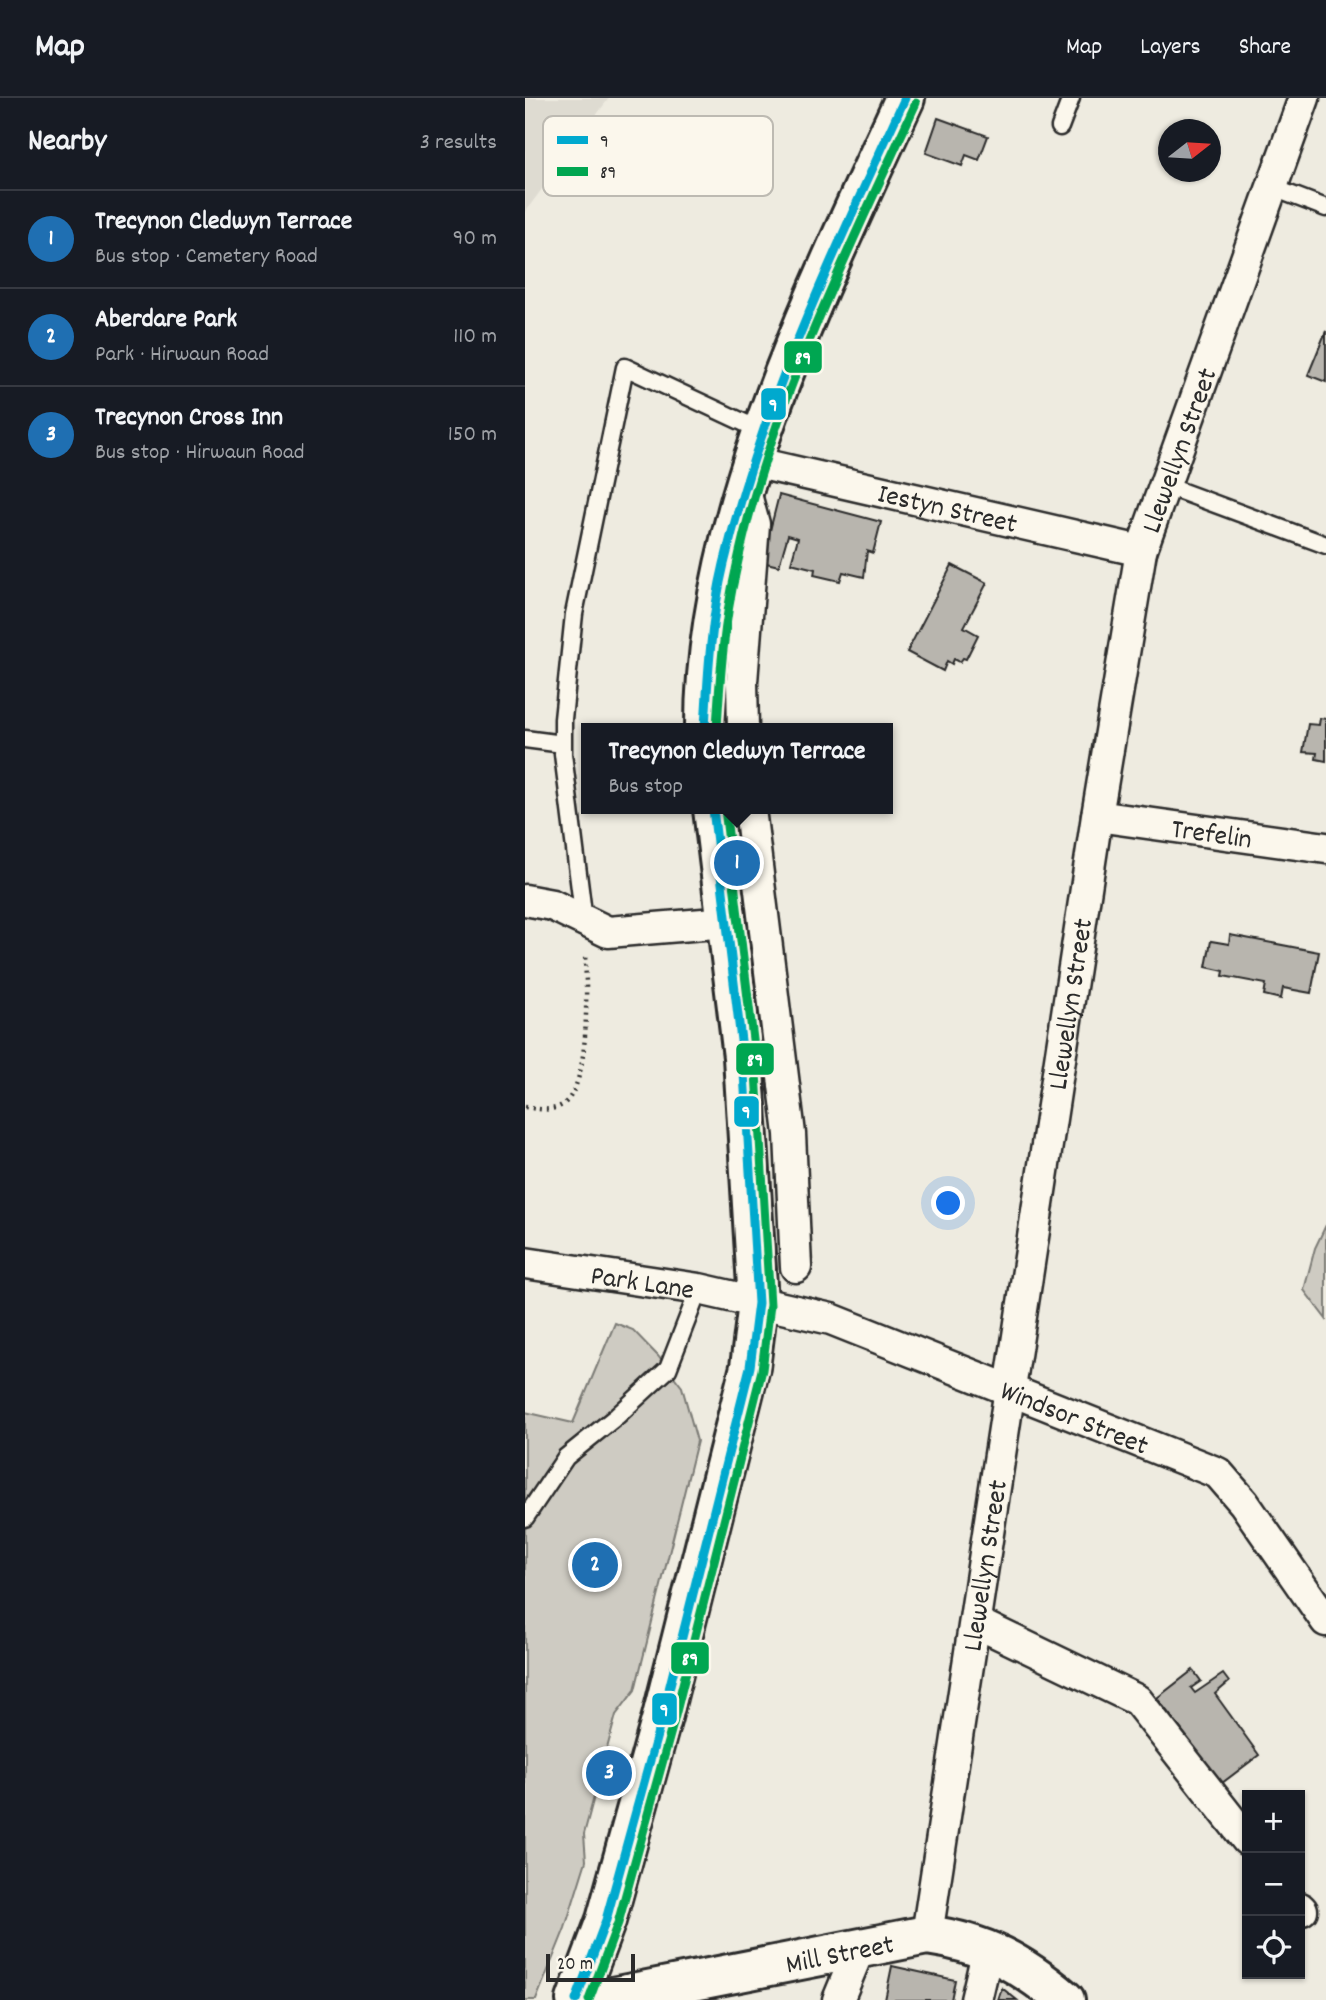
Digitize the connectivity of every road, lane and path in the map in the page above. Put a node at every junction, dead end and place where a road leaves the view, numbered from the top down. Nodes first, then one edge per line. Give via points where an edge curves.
1 (905, 98) edge
2 (1072, 98) edge
3 (1304, 98) edge
4 (1060, 127) dead end
5 (1271, 187) junction
6 (1326, 208) edge
7 (754, 462) junction
8 (1164, 485) junction
9 (1326, 545) edge
10 (1141, 551) junction
11 (705, 723) edge
12 (743, 723) edge
13 (525, 739) edge
14 (563, 744) junction
15 (714, 814) edge
16 (751, 814) edge
17 (1097, 816) junction
18 (1326, 848) edge
19 (525, 900) edge
20 (584, 921) junction
21 (727, 922) junction
22 (525, 1107) edge
23 (792, 1167) junction
24 (752, 1175) junction
25 (525, 1263) edge
26 (796, 1266) dead end
27 (699, 1289) junction
28 (758, 1303) junction
29 (1011, 1389) junction
30 (525, 1518) edge
31 (1326, 1621) edge
32 (977, 1623) junction
33 (1242, 1834) edge
34 (927, 1935) junction
35 (860, 1947) junction
36 (988, 1949) junction
37 (576, 2000) edge
38 (597, 2000) edge
39 (838, 2000) edge
40 (976, 2000) edge
41 (1065, 2000) edge

1 - 7 main road via 809,309
2 - 4 lane
3 - 5 street, Llewellyn Street
5 - 6 lane
5 - 8 street, Llewellyn Street
7 - 10 street, Iestyn Street
7 - 11 main road via 718,593 705,672
7 - 12 street
7 - 14 lane via 625,366 574,614
8 - 9 lane
8 - 10 street, Llewellyn Street
10 - 17 street, Llewellyn Street
13 - 14 lane
14 - 20 lane
15 - 21 main road
16 - 23 street
17 - 18 street, Trefelin
17 - 29 street, Llewellyn Street
19 - 20 street via 552,905
20 - 21 street via 608,932
20 - 22 path via 586,1014 573,1092 562,1106 553,1109
21 - 24 main road
23 - 24 street
23 - 26 street
24 - 28 main road
25 - 27 street, Park Lane
27 - 28 street, Park Lane
27 - 30 lane via 668,1369 566,1457
28 - 29 street, Windsor Street via 831,1319
28 - 37 main road via 750,1367 662,1717 606,1920
29 - 31 street, Windsor Street via 1218,1473
29 - 32 street, Llewellyn Street
32 - 33 street via 1137,1700
32 - 34 street, Llewellyn Street
34 - 35 main road, Mill Street
34 - 36 main road, Mill Street via 965,1940
35 - 38 main road, Mill Street
35 - 39 street
36 - 40 street
36 - 41 main road, Mill Street via 1034,1975

